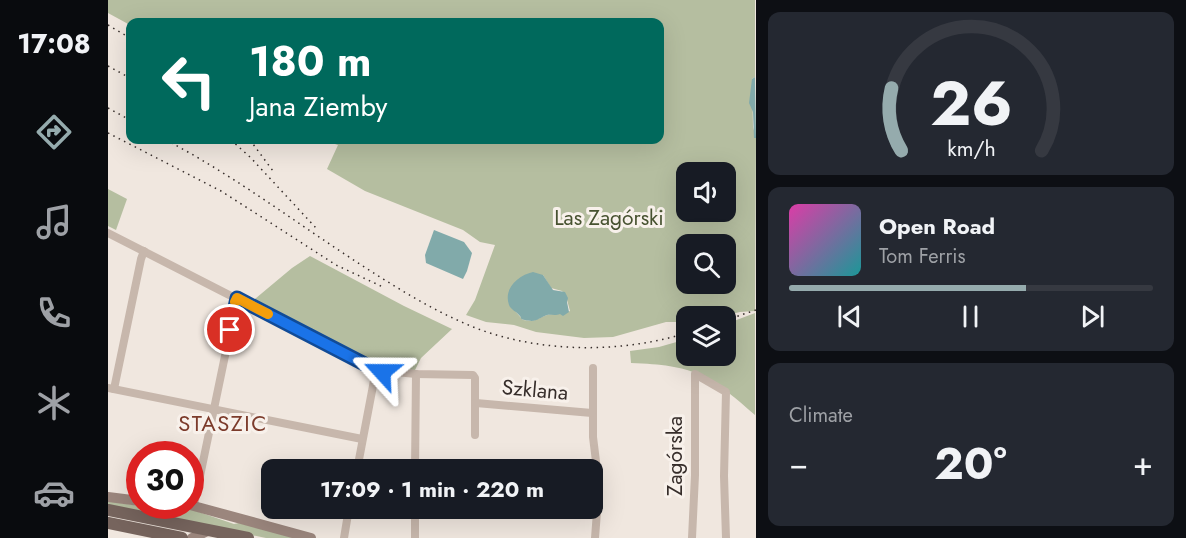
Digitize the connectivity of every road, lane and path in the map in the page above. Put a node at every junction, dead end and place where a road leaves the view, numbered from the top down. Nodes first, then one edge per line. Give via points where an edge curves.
1 (108, 233) edge
2 (144, 251) junction
3 (237, 298) junction
4 (593, 368) dead end
5 (376, 370) junction
6 (416, 374) junction
7 (111, 388) edge
8 (476, 403) junction
9 (213, 409) junction
10 (592, 413) junction
11 (475, 435) dead end
12 (362, 439) junction
13 (204, 450) edge
14 (359, 459) edge
15 (415, 459) edge
16 (108, 497) edge
17 (126, 499) edge
18 (204, 508) edge
19 (108, 510) edge
20 (347, 519) edge
21 (415, 519) edge
22 (108, 523) edge
23 (179, 525) junction
24 (210, 530) junction
25 (170, 537) edge
26 (182, 538) edge
27 (191, 538) edge
28 (248, 538) edge
29 (311, 538) edge
30 (344, 538) edge
31 (415, 538) edge
32 (595, 538) edge
33 (692, 538) edge
34 (726, 538) edge

1 - 2 street
2 - 3 street
2 - 7 street
3 - 5 street
3 - 9 street
4 - 10 street
5 - 6 street, Szklana
5 - 12 street
6 - 8 street, Szklana via 473,375
6 - 15 street
7 - 9 street
8 - 10 street, Szklana
8 - 11 street, Szklana
9 - 12 street
9 - 13 street
10 - 32 street via 599,486
12 - 14 street
16 - 17 street
18 - 29 street
19 - 23 main road
20 - 30 street
21 - 31 street
22 - 25 main road
23 - 24 main road
23 - 27 street
24 - 27 street
24 - 28 main road
25 - 26 main road
33 - 34 street, Zagórska via 695,374 726,392

